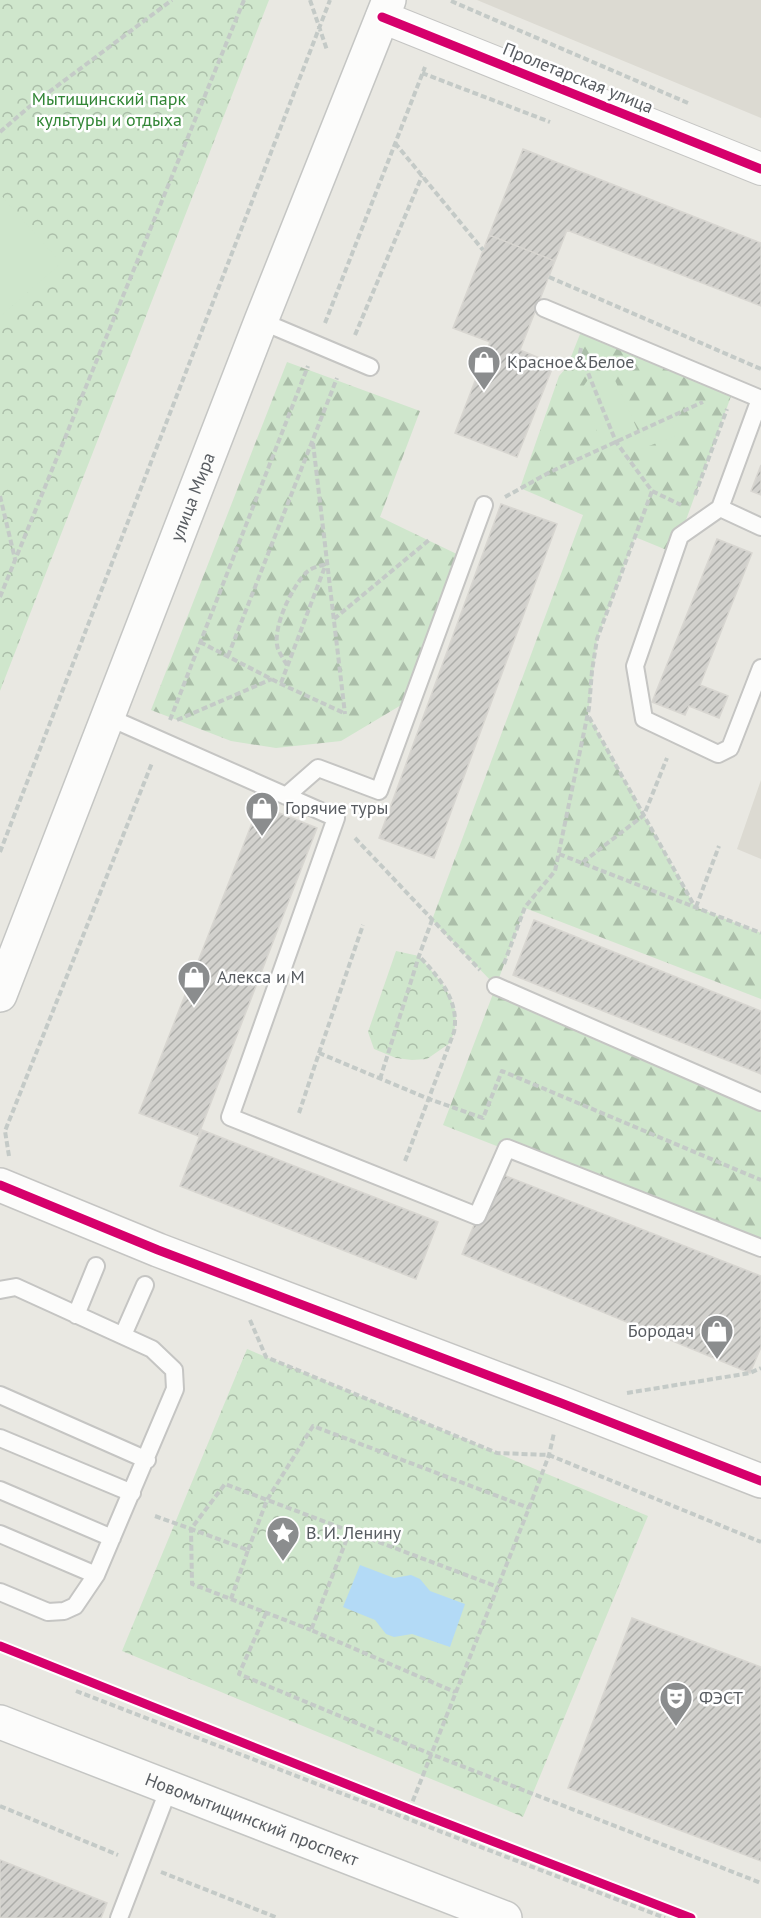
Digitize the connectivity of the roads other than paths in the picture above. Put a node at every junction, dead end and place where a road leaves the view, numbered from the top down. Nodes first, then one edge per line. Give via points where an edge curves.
1 (386, 8) edge
2 (761, 170) edge
3 (544, 308) dead end
4 (261, 321) junction
5 (370, 367) dead end
6 (761, 399) edge
7 (720, 508) junction
8 (482, 511) road end
9 (761, 527) edge
10 (761, 668) edge
11 (108, 717) junction
12 (286, 796) junction
13 (496, 986) road end
14 (0, 994) edge
15 (761, 1102) edge
16 (5, 1175) edge
17 (761, 1248) edge
18 (96, 1266) dead end
19 (145, 1285) dead end
20 (0, 1290) edge
21 (76, 1315) junction
22 (123, 1335) junction
23 (0, 1395) edge
24 (0, 1438) edge
25 (147, 1460) junction
26 (761, 1481) edge
27 (0, 1490) edge
28 (132, 1493) junction
29 (0, 1534) edge
30 (112, 1538) junction
31 (96, 1575) junction
32 (0, 1592) edge
33 (0, 1722) edge
34 (169, 1788) junction
35 (119, 1918) edge
36 (504, 1918) edge

1 - 2 street, Пролетарская улица
1 - 4 main road, улица Мира
3 - 6 lane
4 - 5 lane
4 - 11 main road, улица Мира
6 - 7 lane
7 - 9 lane
7 - 10 lane via 680,536 635,666 644,719 718,754 730,748
8 - 12 lane via 379,791 318,768
11 - 12 lane
11 - 14 main road, улица Мира
12 - 17 lane via 336,818 230,1117 477,1216 507,1148
13 - 15 lane
16 - 26 main road via 169,1255
18 - 21 lane
19 - 22 lane
20 - 21 lane via 16,1287
21 - 22 lane
22 - 25 lane via 152,1349 174,1370 175,1389
23 - 25 lane
24 - 28 lane
25 - 28 lane
27 - 30 lane
28 - 30 lane
29 - 31 lane
30 - 31 lane
31 - 32 lane via 75,1606 64,1611 48,1612
33 - 34 main road, Новомытищинский проспект
34 - 35 lane
34 - 36 main road, Новомытищинский проспект

